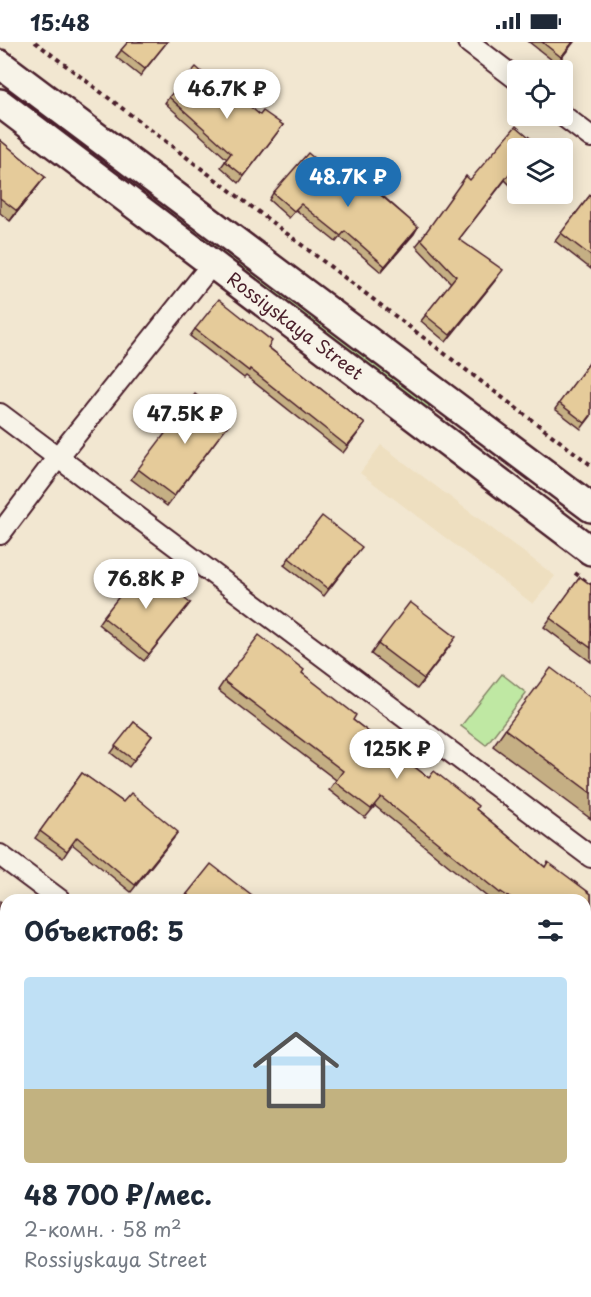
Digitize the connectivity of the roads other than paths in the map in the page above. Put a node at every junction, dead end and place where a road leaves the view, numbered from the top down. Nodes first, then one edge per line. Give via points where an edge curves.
1 (470, 43) edge
2 (0, 64) edge
3 (507, 72) edge
4 (0, 103) edge
5 (573, 123) edge
6 (591, 137) edge
7 (212, 264) junction
8 (0, 414) edge
9 (58, 457) junction
10 (591, 508) edge
11 (0, 534) edge
12 (591, 551) edge
13 (0, 855) edge
14 (591, 857) edge
15 (52, 894) edge

1 - 3 street
2 - 10 main road, Rossiyskaya Street
4 - 7 main road, Rossiyskaya Street
5 - 6 street
7 - 9 street
7 - 12 main road, Rossiyskaya Street
8 - 9 street
9 - 11 street
9 - 14 street
13 - 15 street

